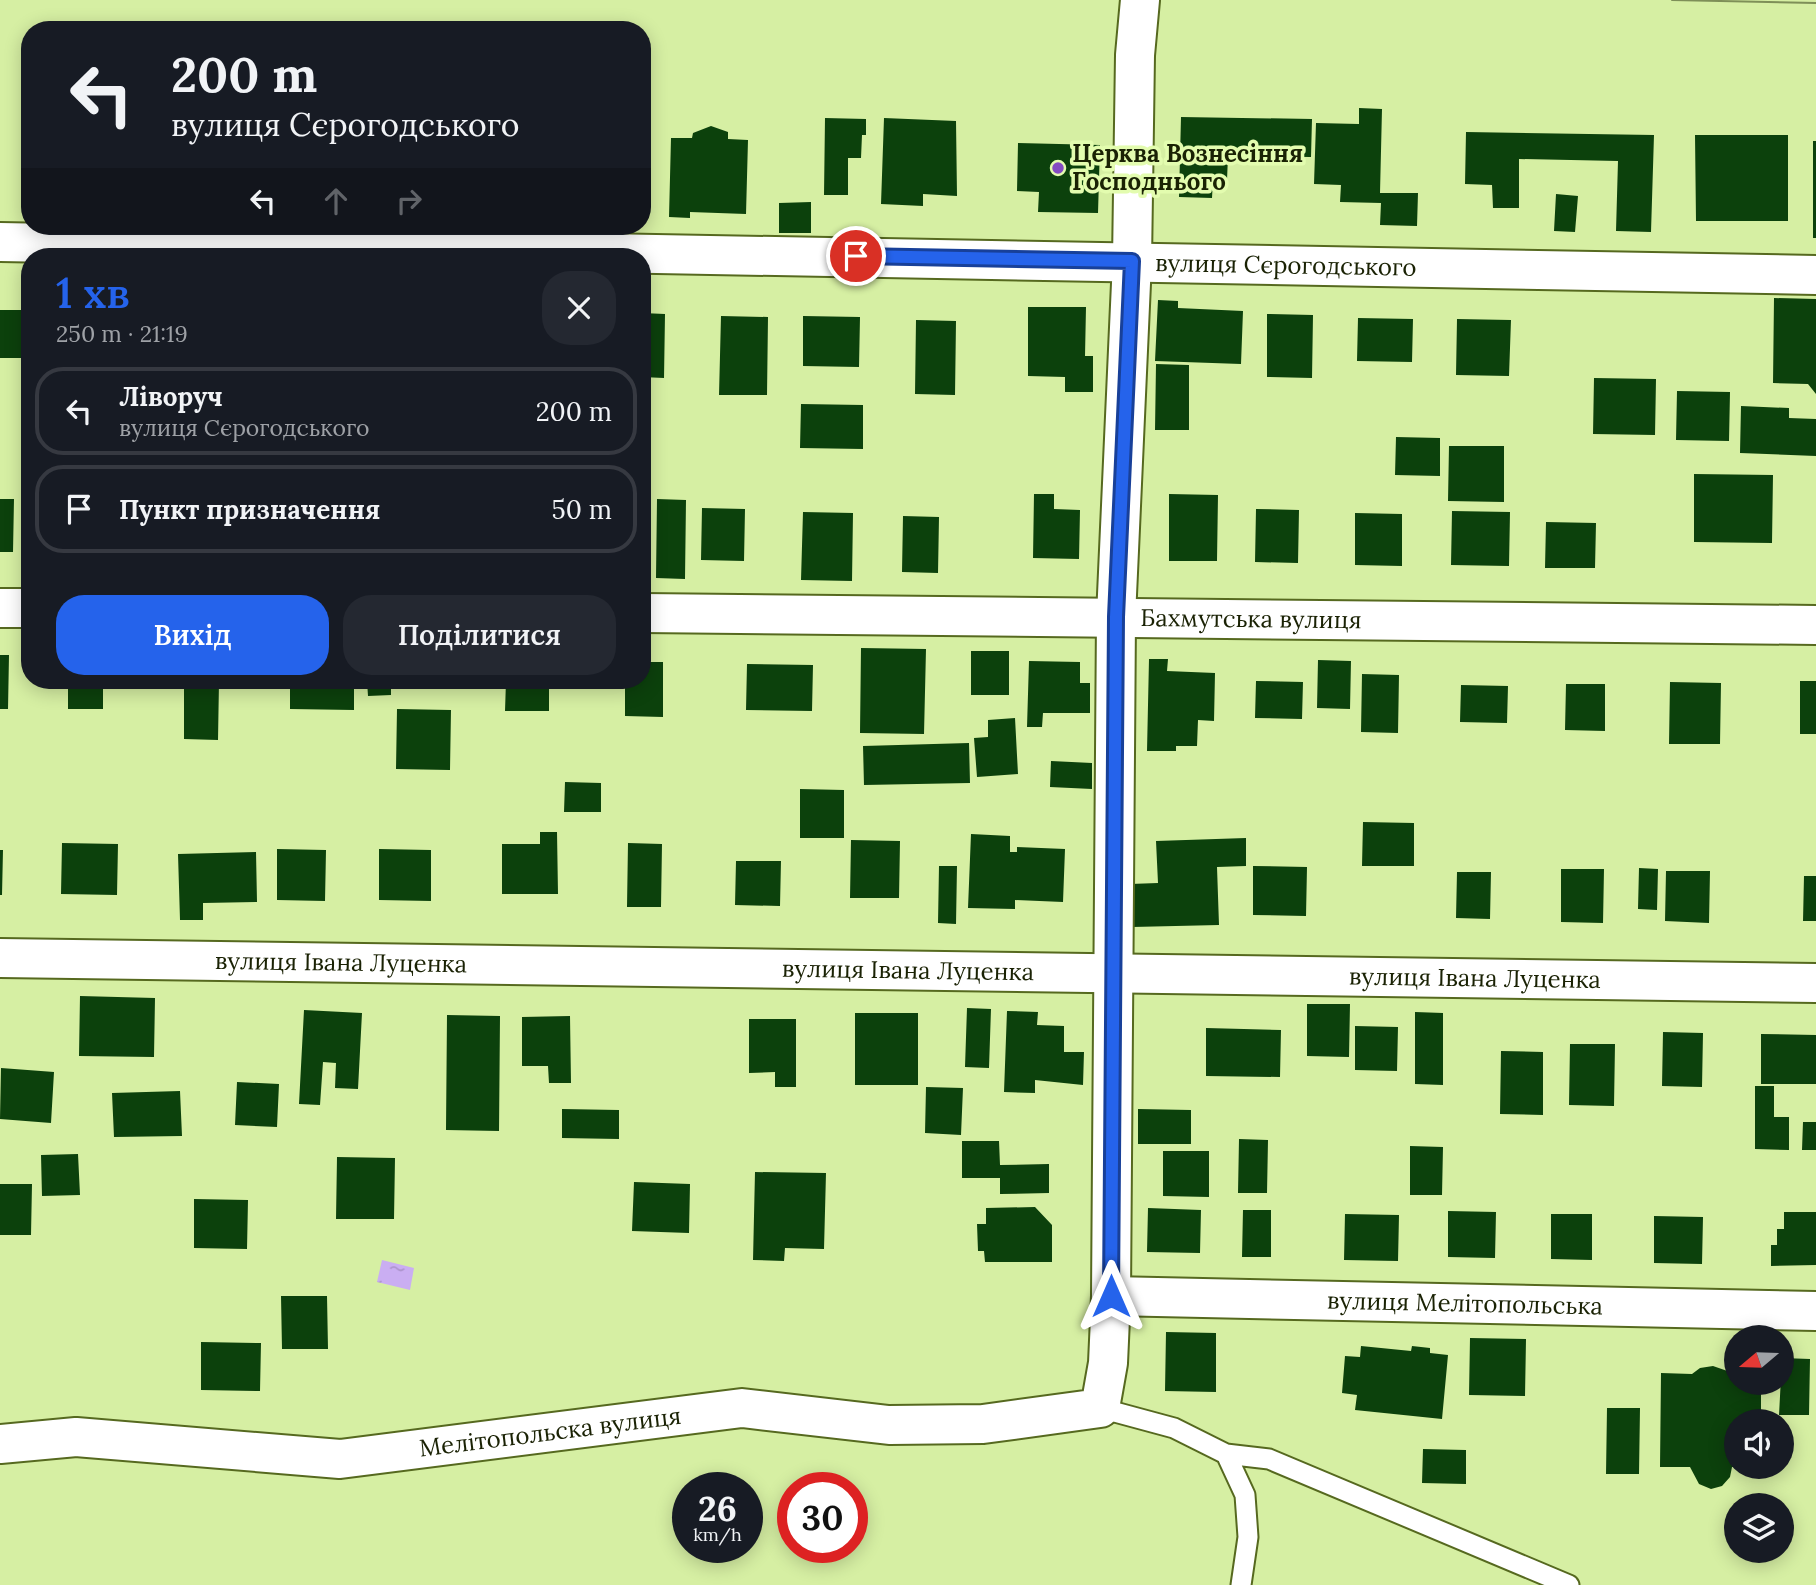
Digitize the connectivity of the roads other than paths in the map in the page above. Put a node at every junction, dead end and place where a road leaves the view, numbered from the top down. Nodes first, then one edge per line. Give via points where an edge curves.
1 (1140, 0) edge
2 (0, 242) edge
3 (357, 248) edge
4 (651, 253) edge
5 (1132, 261) junction
6 (1816, 275) edge
7 (0, 608) edge
8 (21, 608) edge
9 (651, 613) edge
10 (1116, 617) junction
11 (1816, 625) edge
12 (0, 958) edge
13 (1112, 972) junction
14 (1816, 983) edge
15 (1111, 1296) junction
16 (1816, 1311) edge
17 (1100, 1408) junction
18 (0, 1444) edge
19 (1226, 1454) junction
20 (1241, 1585) edge
21 (1569, 1585) edge

1 - 5 street
2 - 3 street, вулиця Сєрогодського
4 - 5 street, вулиця Сєрогодського
5 - 6 street, вулиця Сєрогодського
5 - 10 street
7 - 8 street
9 - 10 street, Бахмутська вулиця
10 - 11 street, Бахмутська вулиця
10 - 13 street
12 - 13 street, вулиця Івана Луценка
13 - 14 street, вулиця Івана Луценка
13 - 15 street
15 - 16 street, вулиця Мелітопольська
15 - 17 street via 1108,1363
17 - 18 street, Мелітопольска вулиця via 983,1424 889,1425 742,1408 340,1459 76,1437
17 - 19 lane via 1174,1428
19 - 20 lane via 1245,1495 1248,1537
19 - 21 lane via 1269,1459

